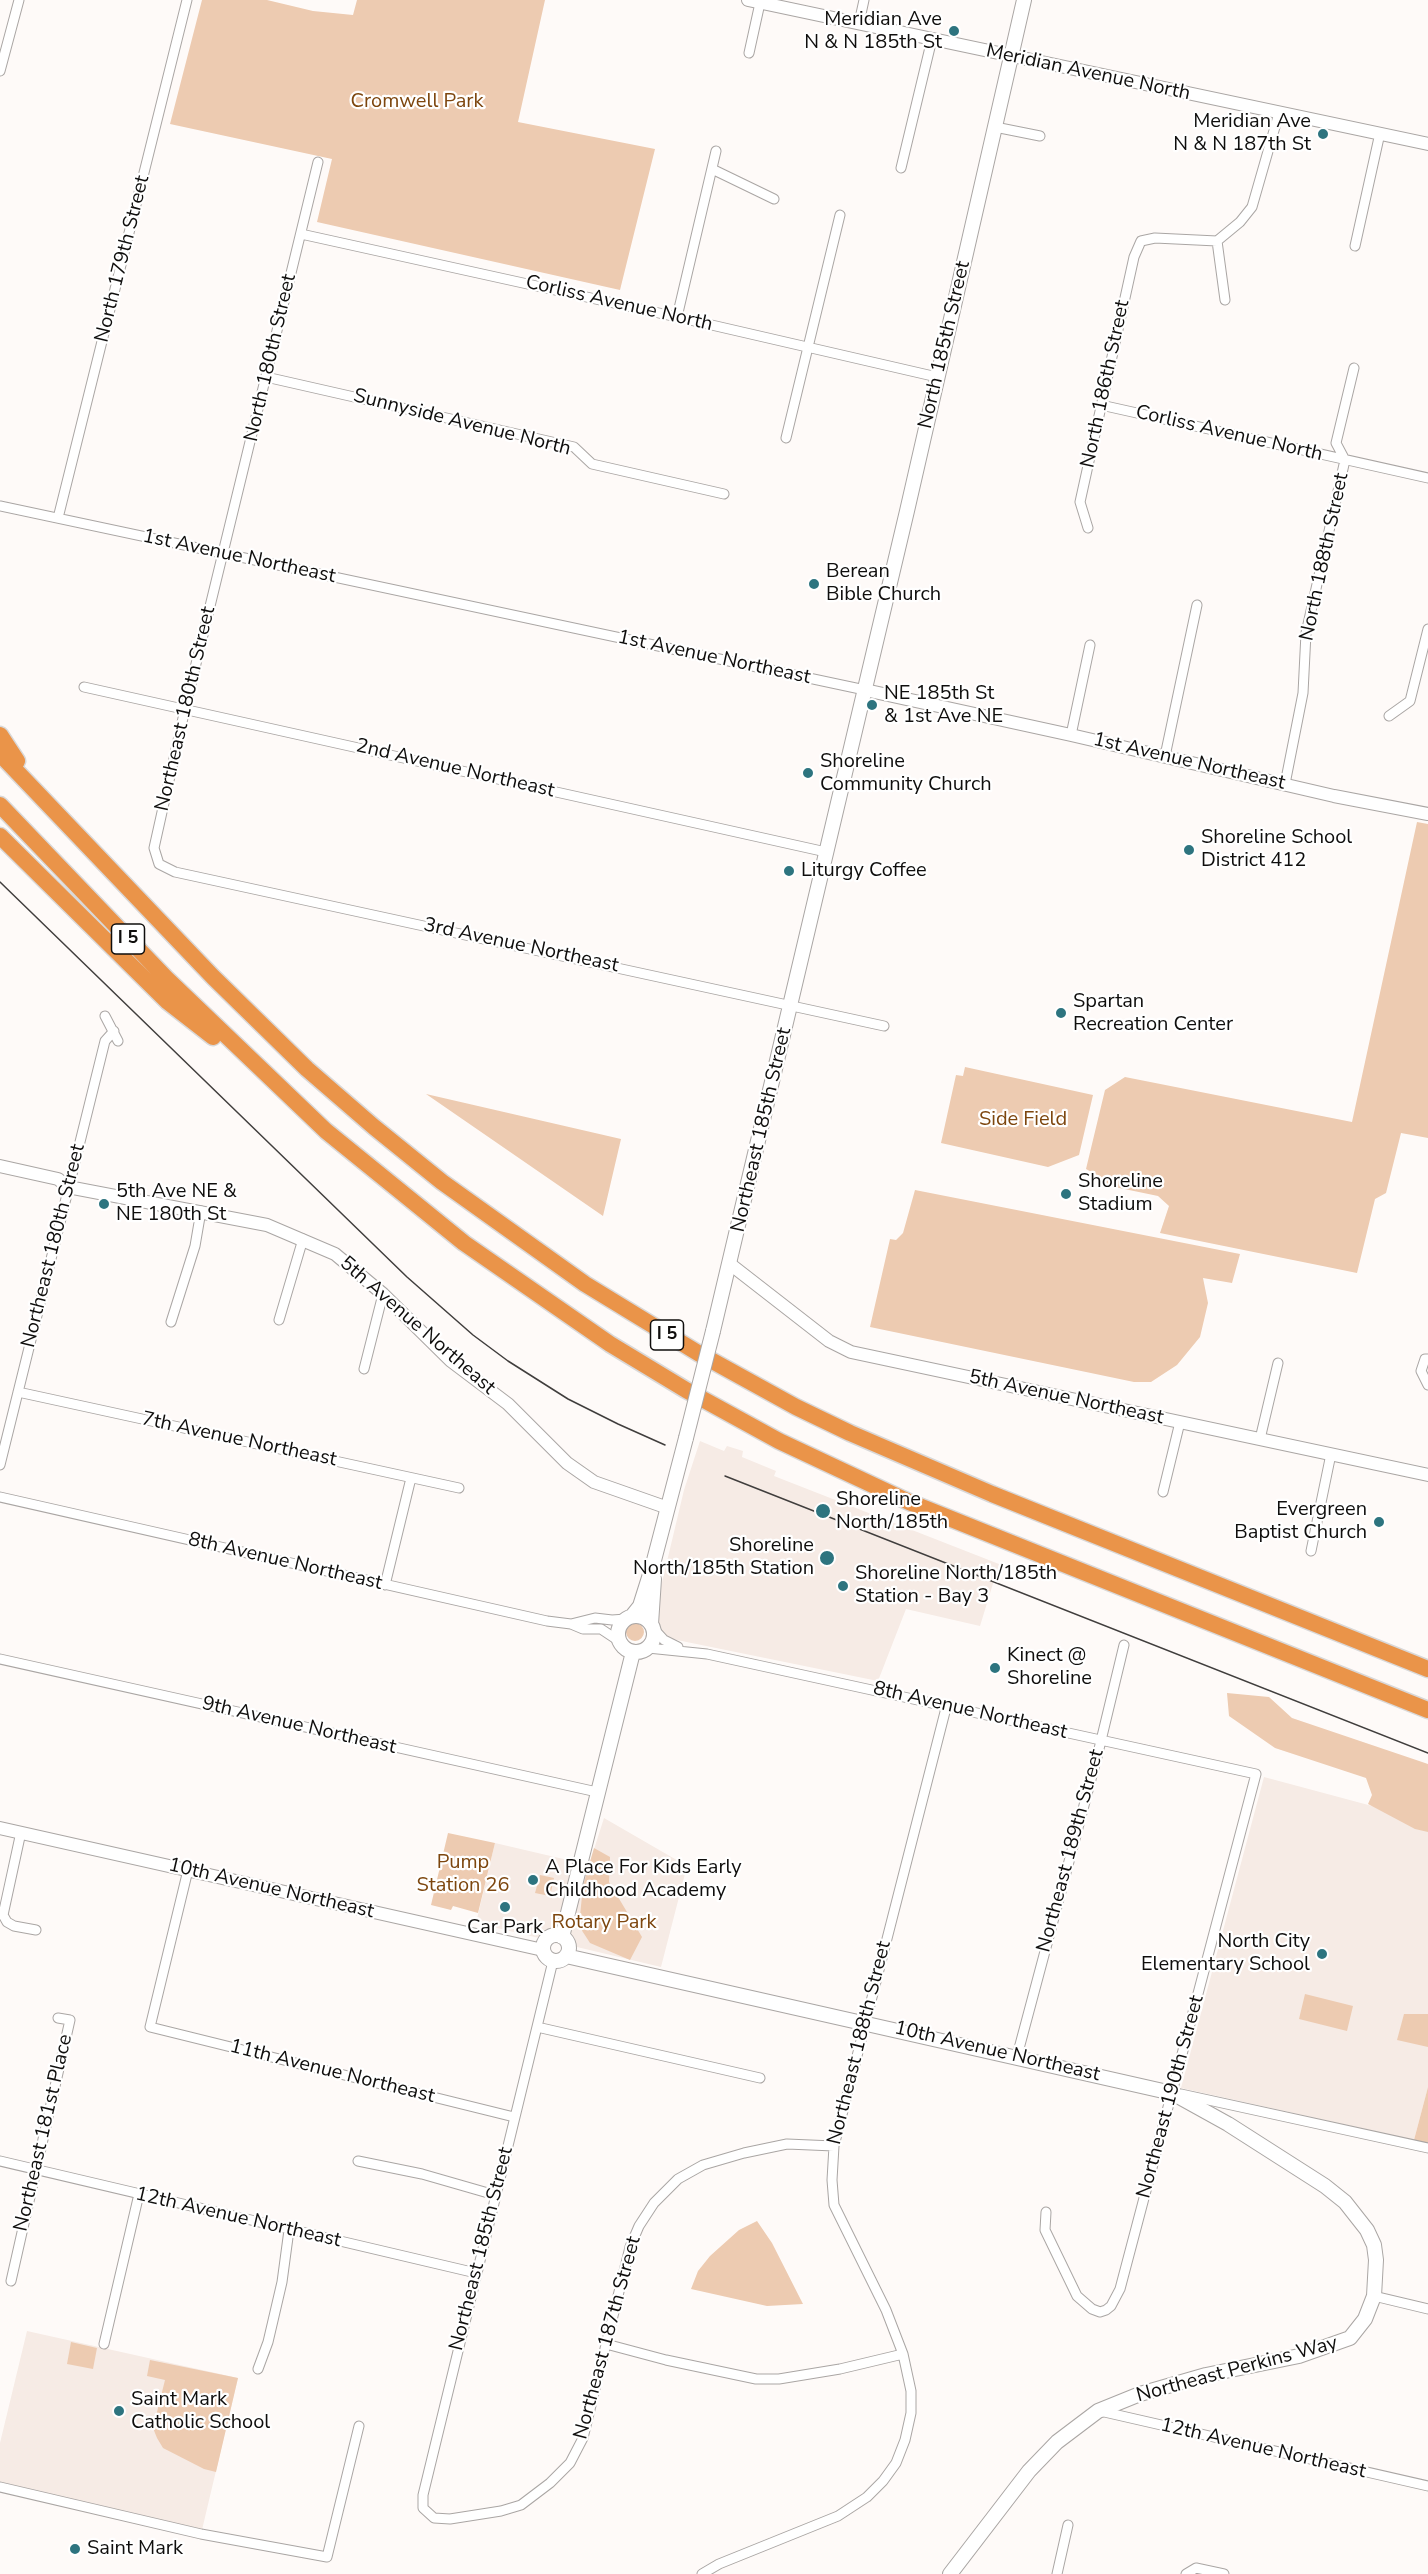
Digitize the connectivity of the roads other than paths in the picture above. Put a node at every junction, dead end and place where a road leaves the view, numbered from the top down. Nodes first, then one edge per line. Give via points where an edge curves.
1 (19, 0) edge
2 (187, 0) edge
3 (864, 0) edge
4 (1024, 0) edge
5 (754, 1) edge
6 (859, 23) junction
7 (932, 39) junction
8 (749, 53) dead end
9 (1011, 57) junction
10 (0, 71) edge
11 (1279, 113) junction
12 (995, 127) junction
13 (1380, 133) junction
14 (1040, 136) dead end
15 (1428, 144) edge
16 (716, 151) dead end
17 (318, 162) dead end
18 (901, 168) dead end
19 (712, 169) junction
20 (774, 199) dead end
21 (840, 215) dead end
22 (301, 234) junction
23 (1217, 241) junction
24 (1355, 246) dead end
25 (1225, 300) dead end
26 (677, 316) junction
27 (808, 348) junction
28 (1354, 368) dead end
29 (267, 377) junction
30 (937, 377) junction
31 (1101, 405) junction
32 (786, 438) dead end
33 (1346, 460) junction
34 (1428, 478) edge
35 (724, 494) dead end
36 (0, 506) edge
37 (58, 518) junction
38 (1088, 528) dead end
39 (224, 555) junction
40 (1197, 605) dead end
41 (1428, 629) edge
42 (1090, 645) dead end
43 (84, 687) dead end
44 (864, 690) junction
45 (185, 709) junction
46 (1389, 716) dead end
47 (0, 735) edge
48 (1071, 735) junction
49 (0, 754) edge
50 (1165, 756) junction
51 (1285, 784) junction
52 (39, 794) junction
53 (0, 805) edge
54 (1428, 814) edge
55 (0, 836) edge
56 (826, 852) junction
57 (159, 864) joint
58 (791, 1005) junction
59 (105, 1016) dead end
60 (884, 1026) dead end
61 (114, 1031) junction
62 (118, 1041) dead end
63 (261, 1070) junction
64 (0, 1166) edge
65 (68, 1187) junction
66 (201, 1211) junction
67 (303, 1239) junction
68 (730, 1264) junction
69 (383, 1294) junction
70 (279, 1320) dead end
71 (171, 1322) dead end
72 (1428, 1359) edge
73 (1278, 1363) dead end
74 (364, 1369) dead end
75 (1428, 1385) edge
76 (18, 1392) junction
77 (1180, 1422) junction
78 (1260, 1439) junction
79 (1330, 1454) junction
80 (0, 1465) edge
81 (1428, 1475) edge
82 (411, 1478) junction
83 (459, 1488) dead end
84 (1163, 1492) dead end
85 (0, 1497) edge
86 (668, 1508) junction
87 (1311, 1551) dead end
88 (652, 1568) junction
89 (385, 1585) junction
90 (629, 1617) junction
91 (571, 1624) junction
92 (652, 1626) junction
93 (619, 1641) junction
94 (1124, 1645) dead end
95 (648, 1648) junction
96 (683, 1650) junction
97 (633, 1652) junction
98 (0, 1659) edge
99 (1428, 1669) edge
100 (946, 1708) junction
101 (1428, 1710) edge
102 (1100, 1740) junction
103 (1256, 1774) joint
104 (597, 1792) junction
105 (0, 1828) edge
106 (21, 1832) junction
107 (188, 1870) junction
108 (36, 1930) dead end
109 (562, 1937) junction
110 (543, 1950) junction
111 (560, 1959) junction
112 (58, 2018) dead end
113 (864, 2022) junction
114 (537, 2027) junction
115 (1017, 2056) junction
116 (760, 2078) dead end
117 (1172, 2093) junction
118 (514, 2117) junction
119 (834, 2146) junction
120 (1428, 2148) edge
121 (358, 2161) dead end
122 (0, 2162) edge
123 (36, 2170) junction
124 (139, 2194) junction
125 (495, 2195) junction
126 (1046, 2212) dead end
127 (289, 2230) junction
128 (476, 2273) junction
129 (11, 2281) dead end
130 (1374, 2296) junction
131 (1428, 2309) edge
132 (104, 2344) dead end
133 (606, 2344) junction
134 (903, 2354) junction
135 (258, 2369) dead end
136 (1098, 2411) junction
137 (359, 2426) dead end
138 (1428, 2486) edge
139 (0, 2487) edge
140 (521, 2505) joint
141 (1068, 2525) dead end
142 (702, 2574) edge
143 (950, 2574) edge
144 (1057, 2574) edge
145 (1186, 2574) edge
146 (1224, 2574) edge

1 - 10 street
2 - 37 street, North 179th Street
3 - 6 street
4 - 9 main road, North 185th Street
5 - 6 street, Meridian Avenue North
5 - 8 street
6 - 7 street, Meridian Avenue North
7 - 9 street, Meridian Avenue North
7 - 18 street
9 - 11 street, Meridian Avenue North
9 - 12 main road, North 185th Street
11 - 13 street, Meridian Avenue North
11 - 23 street via 1252,207
12 - 14 street
12 - 30 main road, North 185th Street
13 - 15 street, Meridian Avenue North
13 - 24 street
16 - 19 street
17 - 22 street, North 180th Street
19 - 20 street
19 - 26 street
21 - 27 street
22 - 26 street, Corliss Avenue North
22 - 29 street, North 180th Street
23 - 25 street
23 - 31 street, North 186th Street via 1141,241 1134,257
26 - 27 street, Corliss Avenue North
27 - 30 street, Corliss Avenue North
27 - 32 street
28 - 33 street, North 188th Street via 1336,443
29 - 35 street, Sunnyside Avenue North via 574,447 592,464
29 - 39 street, North 180th Street
30 - 44 main road, North 185th Street
31 - 33 street, Corliss Avenue North
31 - 38 street, North 186th Street via 1080,502
33 - 34 street, Corliss Avenue North
33 - 51 street, North 188th Street via 1306,633 1303,693
36 - 37 street, 1st Avenue Northeast
37 - 39 street, 1st Avenue Northeast
39 - 44 street, 1st Avenue Northeast
39 - 45 street, Northeast 180th Street
40 - 50 street
41 - 46 street via 1410,701
42 - 48 street
43 - 45 street, 2nd Avenue Northeast
44 - 48 street, 1st Avenue Northeast
44 - 56 main road, Northeast 185th Street
45 - 56 street, 2nd Avenue Northeast
45 - 57 street, Northeast 180th Street via 154,848
47 - 52 highway
48 - 50 street, 1st Avenue Northeast
49 - 52 highway, I 5
50 - 51 street, 1st Avenue Northeast
51 - 54 street, 1st Avenue Northeast
52 - 99 highway, I 5 via 236,1000 340,1098 477,1209 622,1308 796,1407 892,1452
53 - 63 highway, I 5 via 158,970
55 - 63 highway via 168,1002
56 - 58 main road, Northeast 185th Street
57 - 58 street, 3rd Avenue Northeast via 175,872
58 - 60 street, 3rd Avenue Northeast
58 - 68 main road, Northeast 185th Street
59 - 61 street
61 - 62 street
61 - 65 street, Northeast 180th Street via 105,1041
63 - 101 highway, I 5 via 360,1160 500,1269 610,1344 743,1421 909,1502
64 - 65 street, 5th Avenue Northeast via 58,1179
65 - 66 street, 5th Avenue Northeast
65 - 76 street, Northeast 180th Street
66 - 67 street, 5th Avenue Northeast via 267,1225
66 - 71 street via 195,1246
67 - 69 street, 5th Avenue Northeast via 335,1254
67 - 70 street
68 - 77 street, 5th Avenue Northeast via 829,1341 851,1352
68 - 86 main road, Northeast 185th Street, bridge
69 - 74 street
69 - 86 street, 5th Avenue Northeast via 424,1337 508,1404 567,1462 594,1482
72 - 75 street via 1421,1371
73 - 78 street
76 - 80 street, Northeast 180th Street
76 - 82 street, 7th Avenue Northeast
77 - 78 street, 5th Avenue Northeast
77 - 84 street
78 - 79 street, 5th Avenue Northeast
79 - 81 street, 5th Avenue Northeast
79 - 87 street
82 - 83 street, 7th Avenue Northeast
82 - 89 street
85 - 89 street, 8th Avenue Northeast
86 - 88 main road, Northeast 185th Street
88 - 90 main road, Northeast 185th Street via 640,1605
88 - 92 main road, Northeast 185th Street
89 - 91 street, 8th Avenue Northeast
90 - 91 street, 8th Avenue Northeast via 595,1617
90 - 92 main road via 642,1617
90 - 93 main road via 618,1629
91 - 93 street, 8th Avenue Northeast via 601,1629
92 - 95 main road via 653,1639
92 - 96 street, 8th Avenue Northeast via 664,1640
93 - 97 main road
94 - 102 street, Northeast 189th Street
95 - 96 street, 8th Avenue Northeast
95 - 97 main road
96 - 100 street, 8th Avenue Northeast via 879,1690
97 - 104 main road
98 - 104 street, 9th Avenue Northeast
100 - 102 street, 8th Avenue Northeast
100 - 113 street, Northeast 188th Street
102 - 103 street, 8th Avenue Northeast
102 - 115 street, Northeast 189th Street
103 - 117 street, Northeast 190th Street
104 - 109 main road
105 - 106 street, 10th Avenue Northeast
106 - 107 street, 10th Avenue Northeast
106 - 108 street via 3,1915 7,1923
107 - 110 street, 10th Avenue Northeast
107 - 118 street, 11th Avenue Northeast via 150,2027
109 - 110 main road via 546,1939
109 - 111 main road via 568,1947
110 - 111 main road via 546,1957
111 - 113 main road, 10th Avenue Northeast
111 - 114 street, Northeast 185th Street
112 - 123 street, Northeast 181st Place via 70,2020
113 - 115 main road, 10th Avenue Northeast
113 - 119 street, Northeast 188th Street
114 - 116 street
114 - 118 street, Northeast 185th Street
115 - 117 main road, 10th Avenue Northeast
117 - 120 street, 10th Avenue Northeast
117 - 126 street, Northeast 190th Street via 1120,2289 1106,2310 1092,2309 1077,2296 1045,2230
117 - 130 main road, Northeast Perkins Way via 1245,2134 1345,2202 1374,2245
118 - 125 street, Northeast 185th Street
119 - 133 street, Northeast 187th Street via 787,2144 744,2153 703,2165 678,2179 654,2203 639,2226 630,2247
119 - 134 street, Northeast 188th Street via 834,2205 886,2310
121 - 125 street
122 - 123 street, 12th Avenue Northeast
123 - 124 street, 12th Avenue Northeast
123 - 129 street, Northeast 181st Place
124 - 127 street, 12th Avenue Northeast
124 - 132 street
125 - 128 street, Northeast 185th Street
127 - 128 street, 12th Avenue Northeast
127 - 135 street via 280,2292
128 - 140 street, Northeast 185th Street via 423,2508 434,2518 450,2519
130 - 131 street
130 - 136 main road, Northeast Perkins Way via 1365,2319 1343,2341 1299,2356 1206,2375
133 - 134 street via 756,2379 840,2369
133 - 140 street, Northeast 187th Street via 583,2438 570,2463
134 - 142 street, Northeast 188th Street via 911,2413 896,2463 884,2481 837,2516
136 - 138 street, 12th Avenue Northeast
136 - 143 main road, Northeast Perkins Way via 1029,2471
137 - 139 street via 327,2558 201,2534
141 - 144 street
145 - 146 street via 1196,2568

